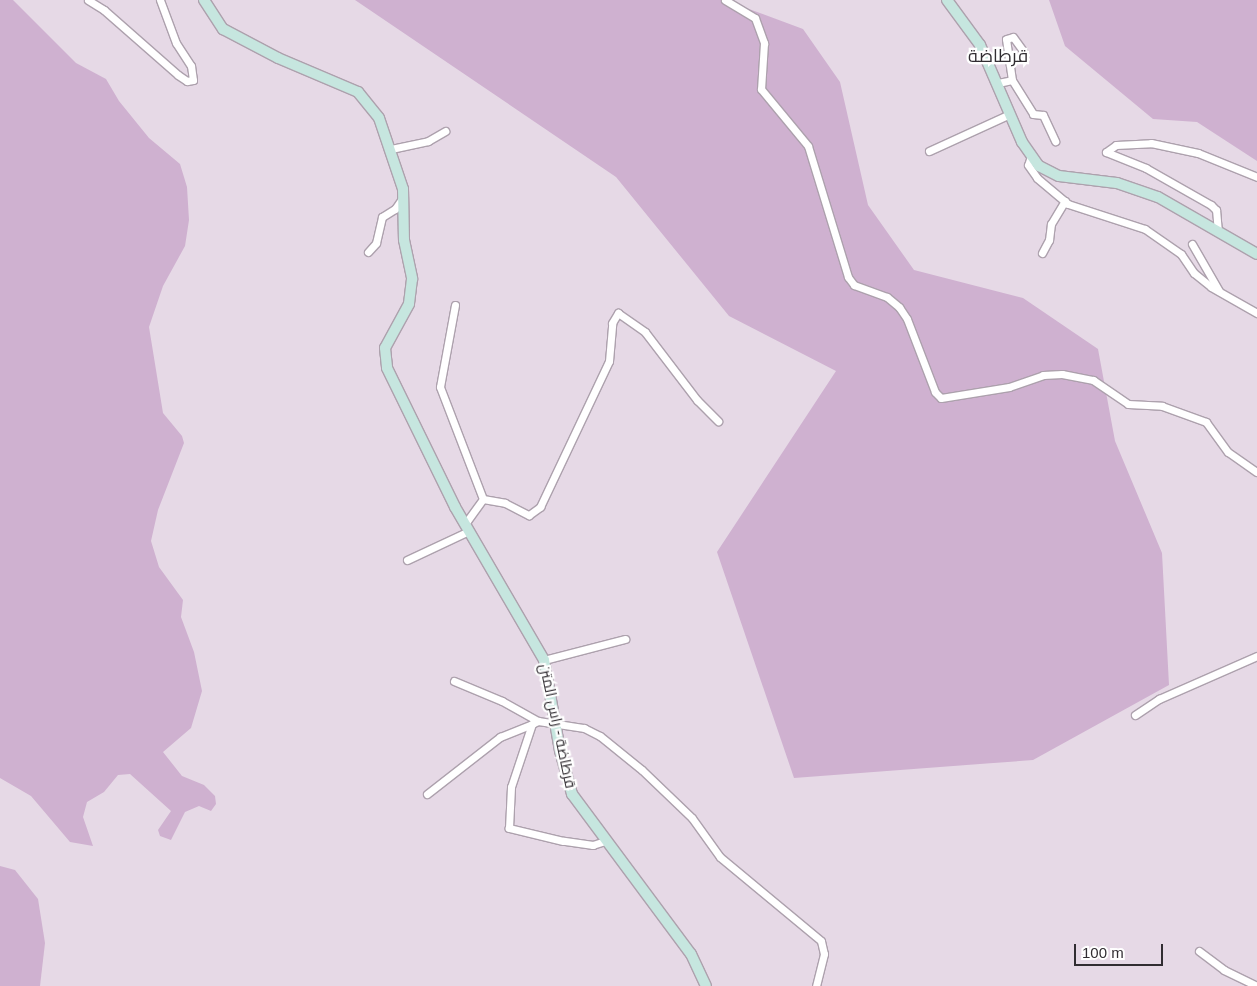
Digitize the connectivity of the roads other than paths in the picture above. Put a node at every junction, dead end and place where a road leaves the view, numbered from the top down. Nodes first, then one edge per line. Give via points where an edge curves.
1 (88, 0) edge
2 (160, 0) edge
3 (204, 0) edge
4 (725, 0) edge
5 (947, 0) edge
6 (1023, 51) dead end
7 (1012, 80) junction
8 (998, 83) junction
9 (1010, 114) junction
10 (445, 131) dead end
11 (1055, 141) dead end
12 (391, 149) junction
13 (929, 150) dead end
14 (1031, 156) junction
15 (1257, 177) edge
16 (403, 189) junction
17 (1065, 201) junction
18 (1218, 232) junction
19 (1192, 244) dead end
20 (368, 252) dead end
21 (1042, 253) dead end
22 (1257, 254) edge
23 (1219, 291) junction
24 (455, 305) dead end
25 (1257, 313) edge
26 (718, 421) dead end
27 (1257, 472) edge
28 (483, 499) junction
29 (467, 528) junction
30 (407, 560) dead end
31 (625, 639) dead end
32 (1257, 656) edge
33 (544, 660) junction
34 (454, 681) dead end
35 (1135, 715) dead end
36 (535, 722) junction
37 (556, 725) junction
38 (427, 794) dead end
39 (605, 841) junction
40 (1199, 951) dead end
41 (706, 986) edge
42 (816, 986) edge
43 (1256, 986) edge

1 - 2 street via 104,10 178,75 188,81 193,80 191,66 176,43
3 - 12 main road, قرطاضة - راس المتن via 223,29 242,42 358,92 379,118
4 - 27 street via 755,18 764,43 761,89 808,146 848,277 854,285 887,297 899,307 935,392 941,398 1009,387 1043,374 1093,380 1128,404 1162,406 1206,422 1228,452
5 - 8 main road via 980,45
6 - 7 street via 1013,38 1006,39
7 - 8 street
7 - 11 street via 1033,114 1043,115
8 - 9 main road
9 - 13 street
9 - 14 main road
10 - 12 street via 428,142
12 - 16 main road, قرطاضة - راس المتن
14 - 17 street via 1028,166 1037,178
14 - 18 main road via 1046,171 1059,176 1117,183 1158,197
15 - 18 street via 1198,153 1152,143 1116,145 1106,152 1146,168 1211,205 1216,210
16 - 20 street via 400,203 382,217 376,243
16 - 29 main road, قرطاضة - راس المتن via 404,240 412,294 384,348 384,356 387,368
17 - 21 street via 1051,224 1049,240
17 - 23 street via 1144,229 1181,254 1194,272
18 - 22 main road
19 - 23 street
23 - 25 street
24 - 28 street via 440,387
26 - 28 street via 697,400 645,332 618,313 612,323 609,361 535,514 529,515 505,503
28 - 29 street
29 - 30 street
29 - 33 main road, قرطاضة - راس المتن
31 - 33 street
32 - 35 street via 1159,698
33 - 37 main road, قرطاضة - راس المتن
34 - 36 street via 502,700
36 - 37 street
36 - 38 street via 500,737
36 - 39 street via 510,788 509,828 593,845
37 - 39 main road, قرطاضة - راس المتن via 572,794
37 - 42 street via 584,728 622,752 692,818 720,857 801,927 815,933 824,954
39 - 41 main road, قرطاضة - راس المتن via 691,954
40 - 43 street via 1224,970

